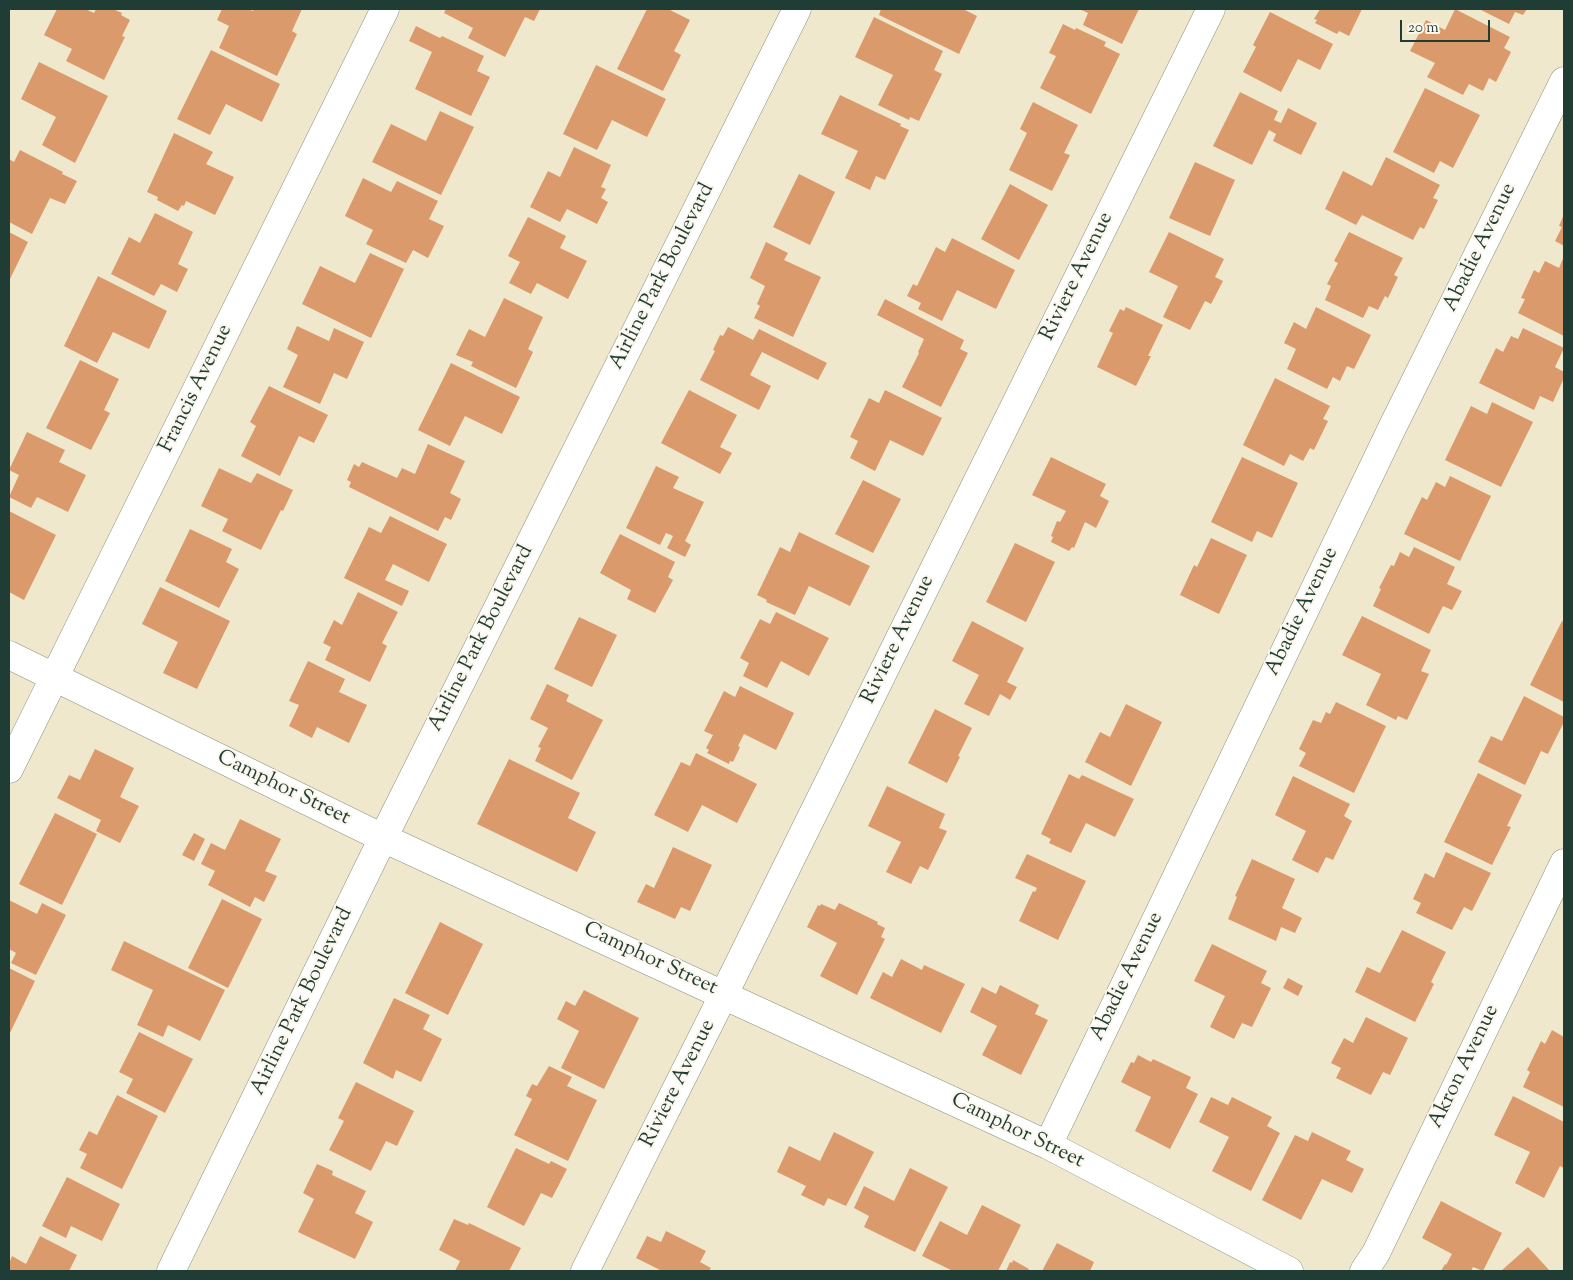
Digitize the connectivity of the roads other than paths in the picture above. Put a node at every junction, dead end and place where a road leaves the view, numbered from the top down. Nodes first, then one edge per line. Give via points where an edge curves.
1 (385, 9) edge
2 (797, 9) edge
3 (1211, 9) edge
4 (1564, 81) edge
5 (9, 655) edge
6 (55, 678) junction
7 (9, 769) edge
8 (383, 838) junction
9 (1564, 862) edge
10 (724, 994) junction
11 (1048, 1145) junction
12 (171, 1271) edge
13 (585, 1271) edge
14 (1289, 1271) edge
15 (1364, 1271) edge

1 - 6 street, Francis Avenue
2 - 8 street, Airline Park Boulevard
3 - 10 street, Riviere Avenue
4 - 11 street, Abadie Avenue via 1392,426
5 - 6 street, Camphor Street
6 - 7 street, Francis Avenue
6 - 8 street, Camphor Street
8 - 10 street, Camphor Street
8 - 12 street, Airline Park Boulevard
9 - 15 street, Akron Avenue via 1376,1253
10 - 11 street, Camphor Street
10 - 13 street, Riviere Avenue
11 - 14 street, Camphor Street

